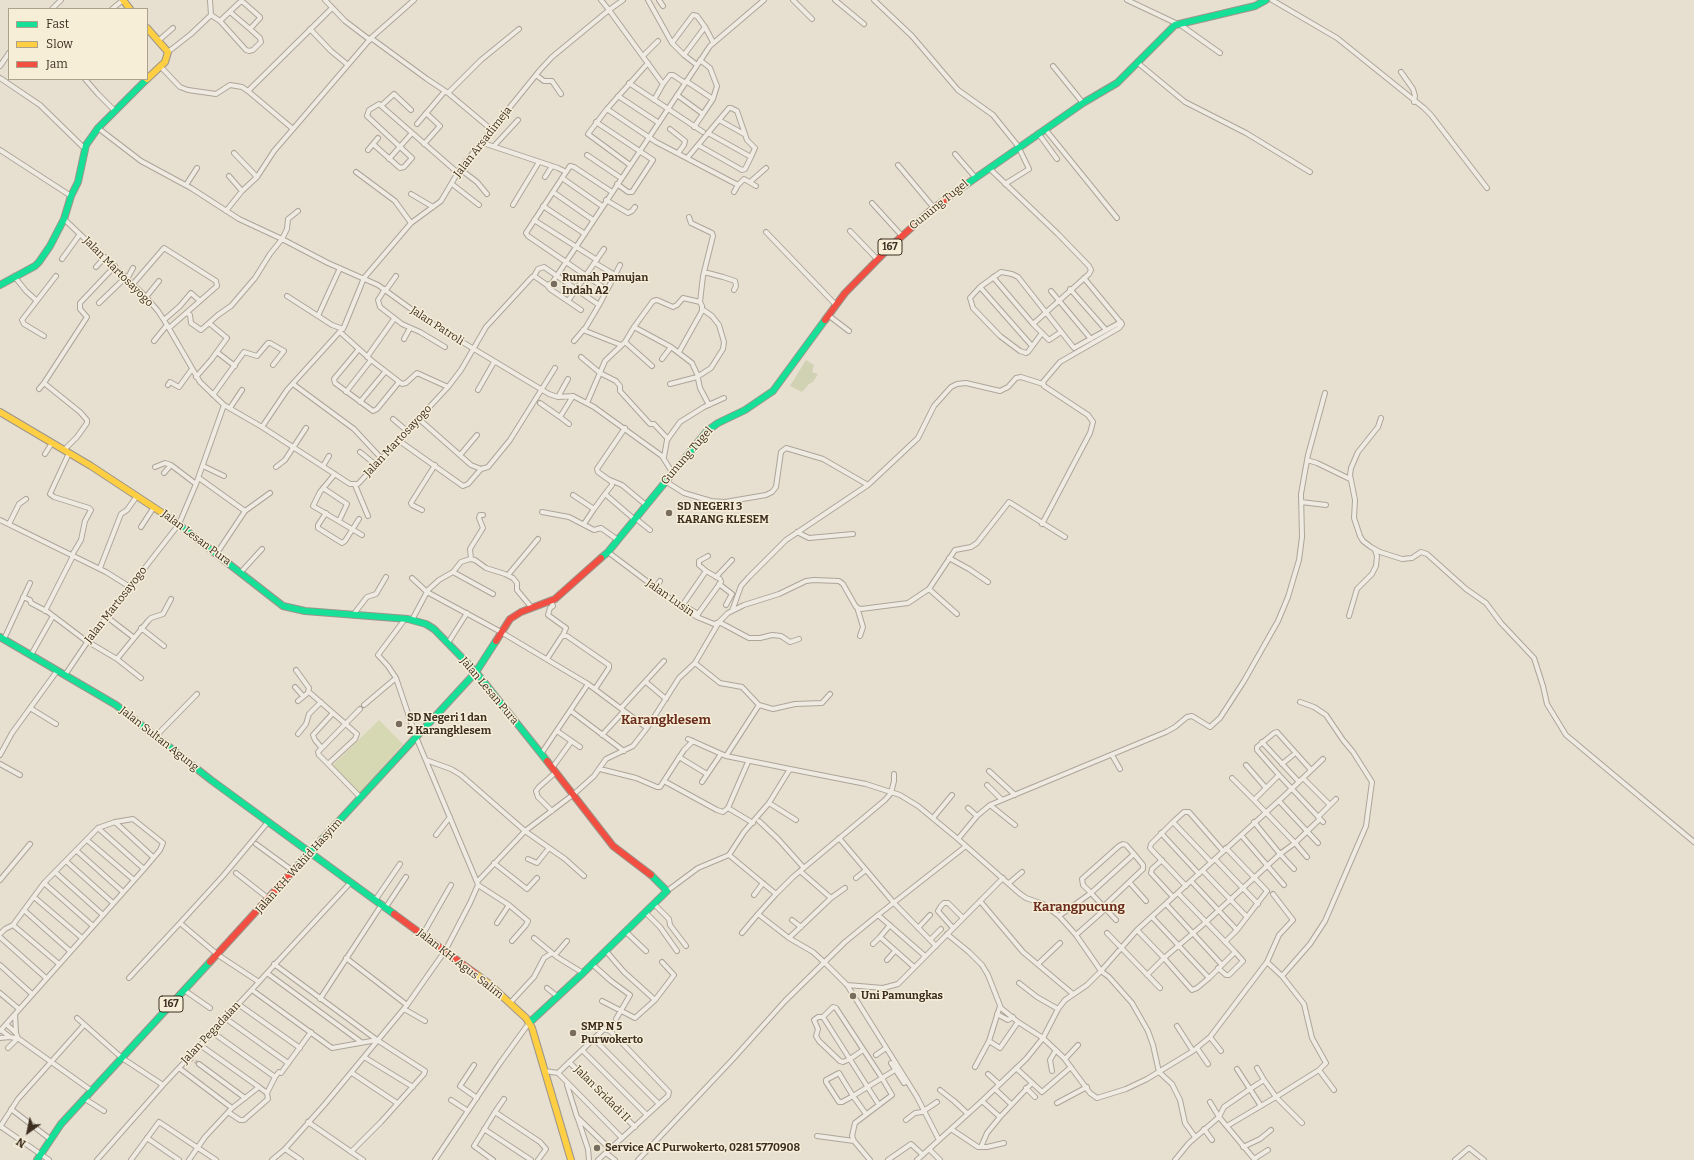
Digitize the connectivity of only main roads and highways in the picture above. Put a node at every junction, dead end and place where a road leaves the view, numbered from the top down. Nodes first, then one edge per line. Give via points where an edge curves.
1 (123, 0) edge
2 (1266, 0) edge
3 (129, 8) edge
4 (148, 29) edge
5 (148, 78) edge
6 (146, 80) edge
7 (0, 285) edge
8 (0, 412) edge
9 (569, 587) joint
10 (2, 638) edge
11 (476, 672) junction
12 (310, 853) junction
13 (529, 1023) junction
14 (39, 1157) edge
15 (571, 1160) edge

1 - 3 main road
2 - 9 main road, Gunung Tugel / 167 via 1255,6 1178,24 1171,28 1117,83 1018,146 934,208 855,281 773,391 745,410 710,428 608,552
4 - 5 main road via 168,52 167,59
6 - 7 main road via 98,128 84,148 78,182 64,219 39,262
8 - 11 main road, Jalan Lesan Pura via 180,524 286,608 412,620 429,626
9 - 11 main road, Jalan KH. Wahid Hasyim / 167 via 551,601 514,616
10 - 12 main road, Jalan Sultan Agung via 116,705 202,774
11 - 12 main road, Jalan KH. Wahid Hasyim / 167
11 - 13 main road, Jalan Lesan Pura via 613,846 641,866 667,891
12 - 13 main road, Jalan KH. Agus Salim via 488,983
12 - 14 main road, Jalan KH. Wahid Hasyim / 167 via 61,1124
13 - 15 main road, Jalan KH. Agus Salim via 546,1071

